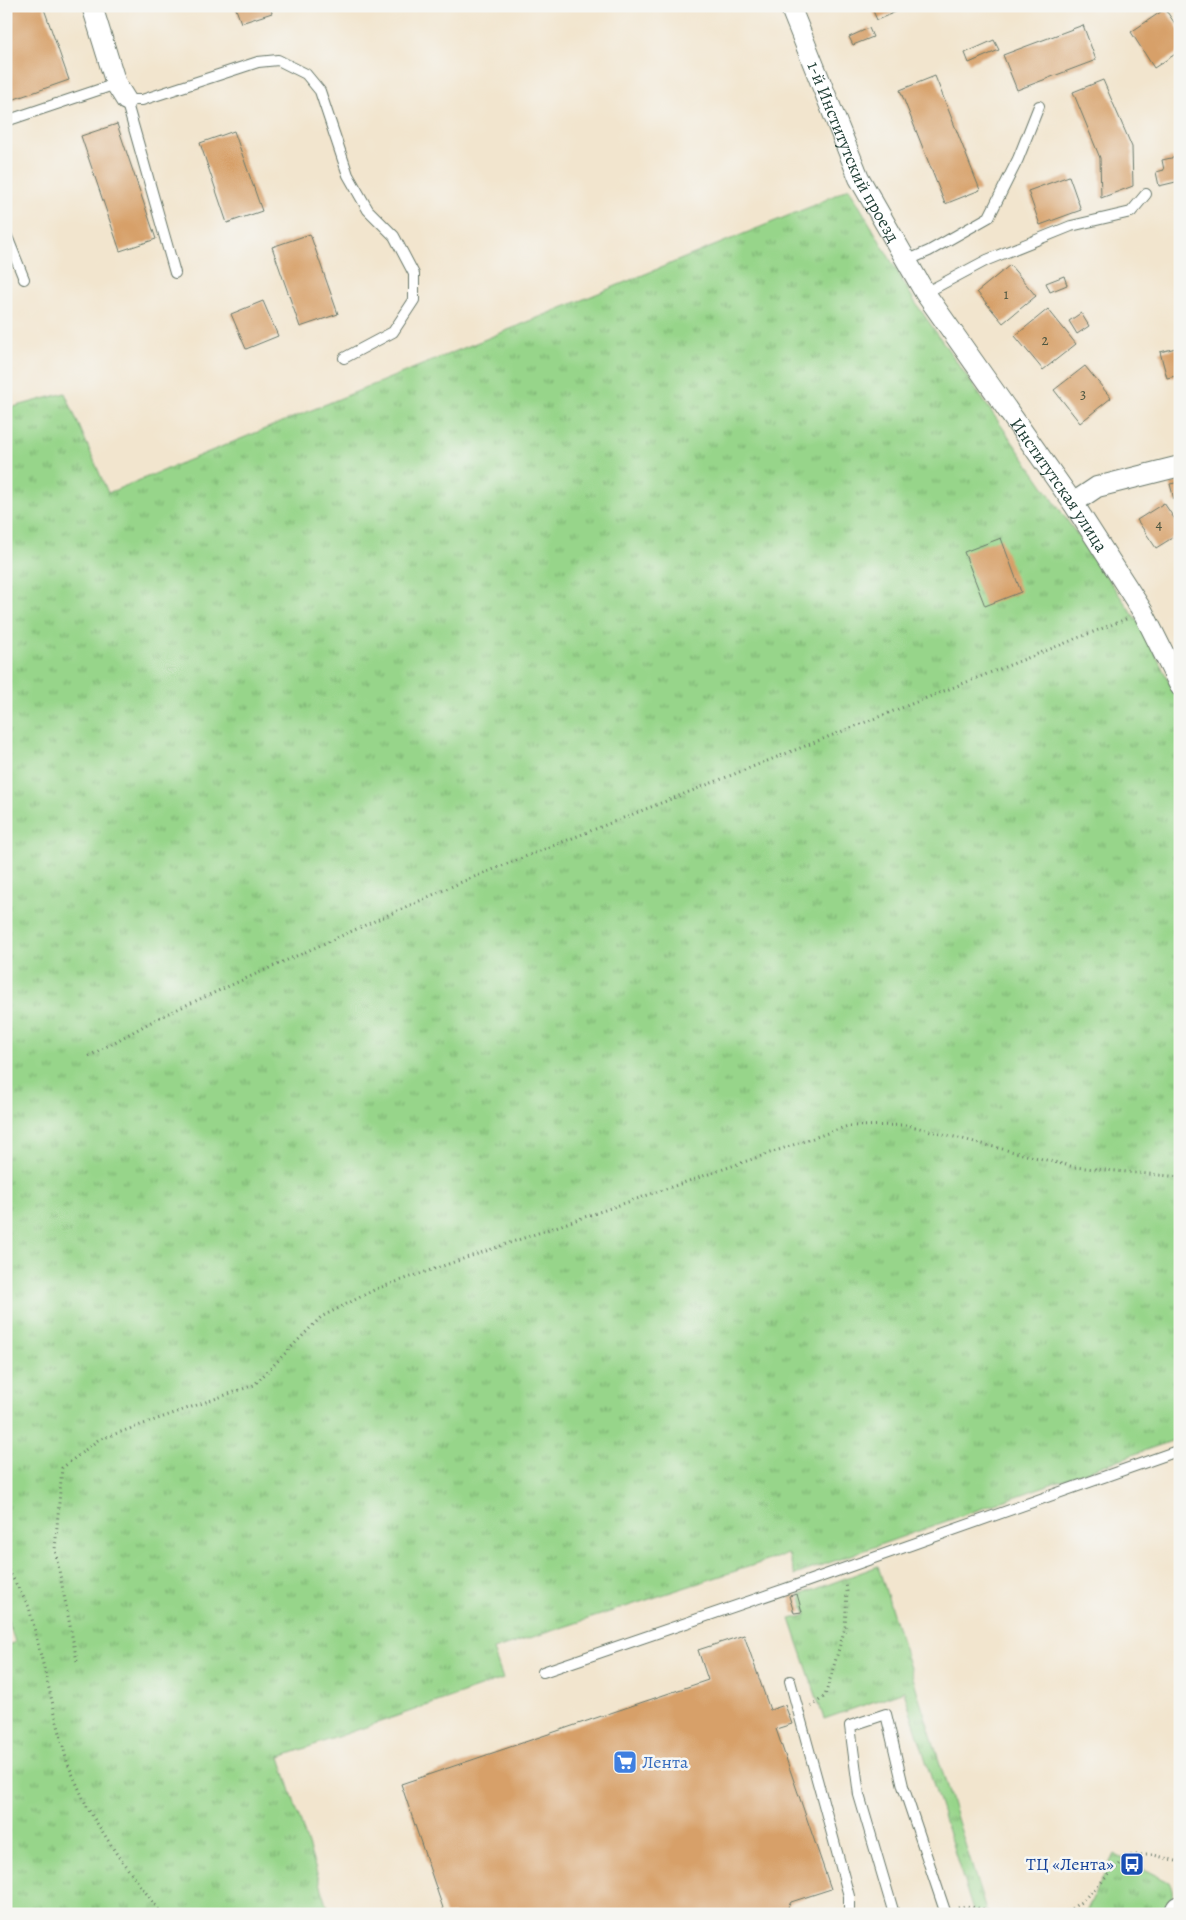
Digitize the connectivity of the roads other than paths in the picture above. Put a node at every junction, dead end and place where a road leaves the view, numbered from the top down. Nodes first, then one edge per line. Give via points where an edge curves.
1 (92, 6) edge
2 (790, 6) edge
3 (121, 92) junction
4 (1039, 106) dead end
5 (6, 121) edge
6 (1146, 194) dead end
7 (6, 234) edge
8 (906, 260) junction
9 (175, 273) dead end
10 (24, 278) dead end
11 (925, 293) junction
12 (344, 358) dead end
13 (1180, 466) edge
14 (1073, 503) junction
15 (1180, 686) edge
16 (1180, 1450) edge
17 (542, 1672) dead end
18 (790, 1680) dead end
19 (946, 1912) edge
20 (849, 1914) edge
21 (894, 1914) edge

1 - 3 street
2 - 8 street, 1-й Институтский проезд via 859,178
3 - 5 lane
3 - 9 lane
3 - 12 lane via 142,100 258,62 278,60 306,74 320,91 348,175 368,210 394,236 414,274 414,300 393,332
4 - 8 lane via 1018,159 989,217 930,251
6 - 11 lane via 1131,212 1071,226 987,260
7 - 10 lane
8 - 11 street, 1-й Институтский проезд
11 - 14 street, Институтская улица
13 - 14 street via 1097,487
14 - 15 street, Институтская улица via 1143,612
16 - 17 lane via 843,1570
18 - 20 lane via 849,1896
19 - 21 lane via 903,1786 886,1714 850,1726 859,1795

